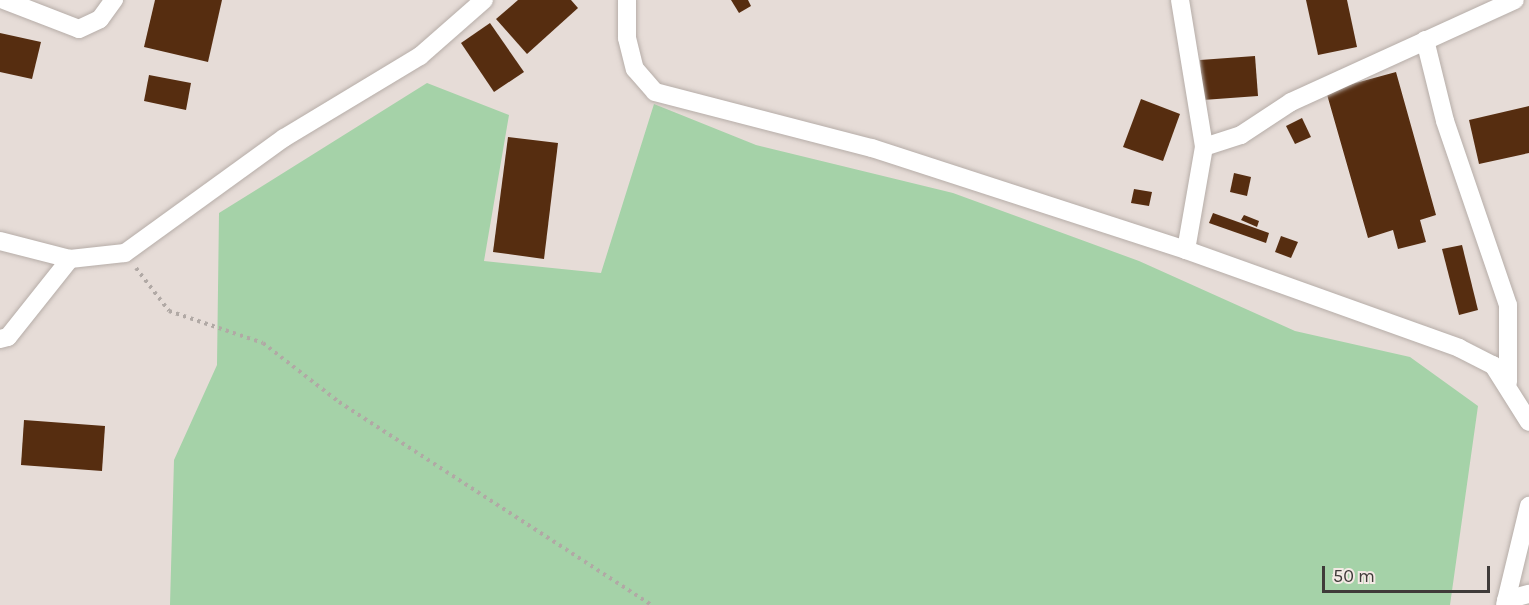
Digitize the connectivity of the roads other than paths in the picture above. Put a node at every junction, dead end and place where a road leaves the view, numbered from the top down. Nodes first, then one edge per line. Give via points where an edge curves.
1 (4, 0) edge
2 (114, 0) edge
3 (484, 0) edge
4 (627, 0) edge
5 (1180, 0) edge
6 (1515, 0) edge
7 (1425, 40) junction
8 (1204, 147) junction
9 (0, 241) edge
10 (1186, 250) junction
11 (70, 259) junction
12 (0, 339) edge
13 (1508, 382) junction
14 (1529, 422) edge
15 (1529, 506) edge
16 (1529, 594) edge
17 (1505, 602) edge

1 - 2 street via 79,28 100,19
3 - 11 street via 420,56 284,138 125,253
4 - 10 street via 627,38 635,69 654,92 872,148
5 - 8 street
6 - 7 street
7 - 8 street via 1291,102 1241,135
7 - 13 street via 1445,121 1508,305
8 - 10 street
9 - 11 street
10 - 13 street via 1459,348 1493,365
11 - 12 street via 8,337
13 - 14 street
15 - 17 street
16 - 17 street

